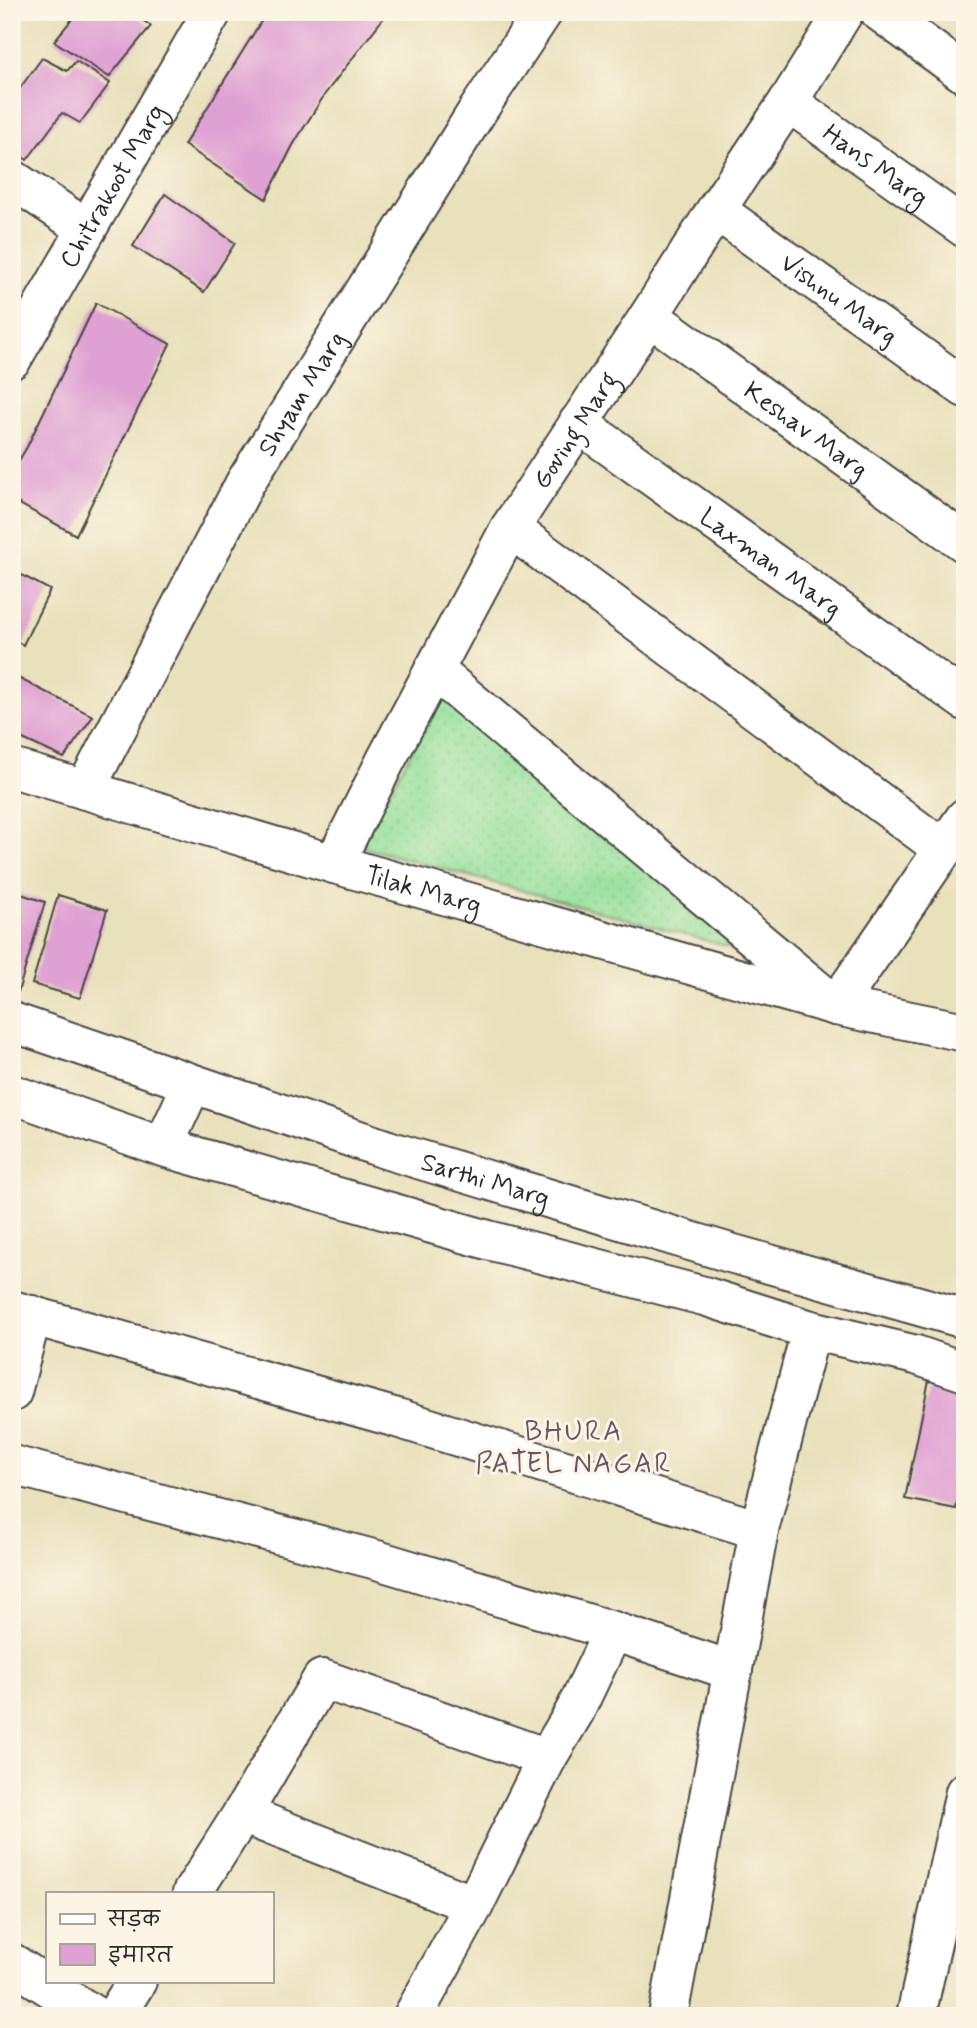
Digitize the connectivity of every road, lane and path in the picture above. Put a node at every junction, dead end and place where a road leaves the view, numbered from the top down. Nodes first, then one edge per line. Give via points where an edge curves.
1 (212, 12) edge
2 (543, 12) edge
3 (844, 12) edge
4 (880, 12) edge
5 (965, 74) edge
6 (788, 102) junction
7 (12, 179) edge
8 (716, 210) junction
9 (965, 228) edge
10 (87, 229) junction
11 (649, 316) junction
12 (12, 359) edge
13 (965, 388) edge
14 (578, 422) junction
15 (510, 528) junction
16 (965, 543) edge
17 (434, 670) junction
18 (965, 701) edge
19 (12, 768) edge
20 (85, 790) junction
21 (965, 818) edge
22 (943, 849) junction
23 (334, 864) junction
24 (836, 1006) junction
25 (12, 1022) edge
26 (965, 1032) edge
27 (192, 1084) junction
28 (12, 1094) edge
29 (163, 1147) junction
30 (22, 1312) edge
31 (965, 1319) edge
32 (811, 1330) junction
33 (965, 1373) edge
34 (12, 1392) edge
35 (12, 1465) edge
36 (759, 1530) junction
37 (613, 1631) junction
38 (733, 1671) junction
39 (547, 1758) junction
40 (965, 1792) edge
41 (243, 1814) junction
42 (193, 1892) edge
43 (474, 1905) junction
44 (12, 1963) edge
45 (136, 1982) edge
46 (95, 2016) edge
47 (115, 2016) edge
48 (413, 2016) edge
49 (668, 2016) edge
50 (916, 2016) edge

1 - 10 street, Chitrakoot Marg
2 - 20 street, Shyam Marg via 245,483
3 - 6 street, Goving Marg
4 - 5 street
6 - 8 street, Goving Marg
6 - 9 street, Hans Marg
7 - 10 street
8 - 11 street, Goving Marg
8 - 13 street, Vishnu Marg
10 - 12 street, Chitrakoot Marg
11 - 14 street, Goving Marg
11 - 16 street, Keshav Marg
14 - 15 street, Goving Marg
14 - 18 street, Laxman Marg
15 - 17 street, Goving Marg
15 - 22 street
17 - 23 street, Goving Marg
17 - 24 street
19 - 20 street, Tilak Marg
20 - 23 street, Tilak Marg
21 - 22 street
22 - 24 street
23 - 24 street, Tilak Marg
24 - 26 street, Tilak Marg
25 - 27 street, Sarthi Marg
27 - 29 street
27 - 31 street, Sarthi Marg via 388,1150
28 - 29 street
29 - 32 street via 704,1296
30 - 34 street
30 - 36 street via 397,1418
32 - 33 street via 916,1355
32 - 36 street
35 - 37 street via 377,1560
36 - 38 street
37 - 38 street
37 - 39 street
38 - 49 street
39 - 41 street via 322,1679
39 - 43 street
40 - 50 street
41 - 42 street
41 - 43 street
43 - 48 street
44 - 46 street
45 - 47 street

